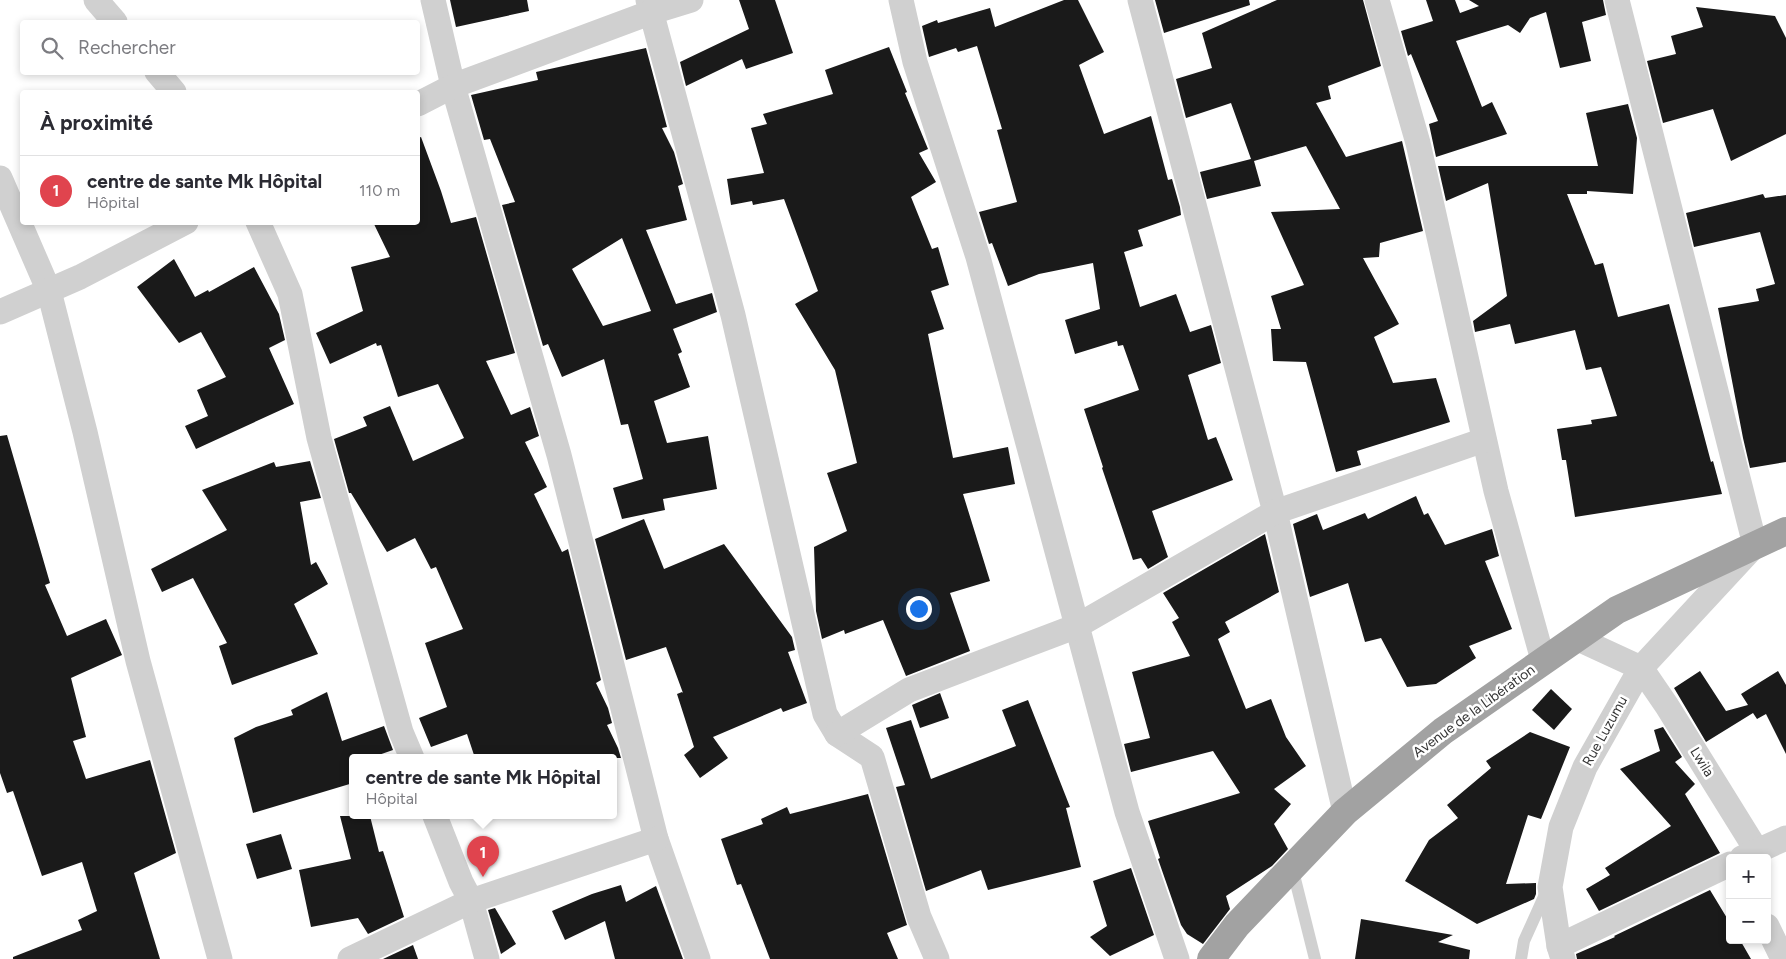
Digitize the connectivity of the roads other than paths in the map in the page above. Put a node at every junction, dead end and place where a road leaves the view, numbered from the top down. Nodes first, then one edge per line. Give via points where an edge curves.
1 (96, 0) edge
2 (433, 0) edge
3 (691, 0) edge
4 (901, 0) edge
5 (1140, 0) edge
6 (1377, 0) edge
7 (1617, 0) edge
8 (650, 6) edge
9 (113, 20) edge
10 (160, 75) edge
11 (453, 86) junction
12 (172, 90) edge
13 (420, 103) edge
14 (0, 178) edge
15 (20, 224) edge
16 (20, 225) edge
17 (180, 225) edge
18 (259, 225) edge
19 (49, 291) junction
20 (0, 312) edge
21 (1484, 440) junction
22 (1275, 512) junction
23 (1786, 531) edge
24 (1755, 545) junction
25 (1077, 626) junction
26 (1576, 638) junction
27 (1543, 660) junction
28 (1641, 668) junction
29 (837, 734) junction
30 (410, 754) edge
31 (1345, 812) junction
32 (436, 819) edge
33 (1786, 838) edge
34 (656, 839) junction
35 (1751, 854) edge
36 (1754, 854) edge
37 (1726, 866) edge
38 (1292, 867) junction
39 (1552, 879) junction
40 (471, 901) junction
41 (1771, 934) edge
42 (1561, 953) edge
43 (220, 959) edge
44 (350, 959) edge
45 (487, 959) edge
46 (698, 959) edge
47 (937, 959) edge
48 (1177, 959) edge
49 (1211, 959) edge
50 (1315, 959) edge
51 (1521, 959) edge
52 (1783, 959) edge

1 - 9 street
2 - 11 street
3 - 8 street
4 - 25 street via 915,62 978,257
5 - 22 street
6 - 21 street via 1418,143
7 - 24 street
8 - 11 street
8 - 29 street via 733,315 825,714
10 - 12 street
11 - 13 street
11 - 34 street via 559,455
14 - 15 street
16 - 19 street
17 - 19 street
18 - 30 street via 290,294 319,438 401,732
19 - 20 street
19 - 43 street via 138,662
21 - 22 street
21 - 27 street
22 - 25 street
22 - 31 street
23 - 24 highway, Avenue de la Libération
24 - 26 highway, Avenue de la Libération via 1617,610
24 - 28 street, Rue Luzumu
25 - 29 street via 909,690
25 - 48 street via 1127,812
26 - 27 highway, Avenue de la Libération
26 - 28 street
27 - 31 highway, Avenue de la Libération via 1443,731
28 - 35 street, Lwila via 1668,706
28 - 39 street, Rue Luzumu via 1585,767 1561,827
29 - 47 street via 872,757 919,917
31 - 38 highway, Avenue de la Libération
32 - 40 street
33 - 36 street
34 - 40 street
34 - 46 street
37 - 42 street
38 - 49 highway, Avenue de la Libération via 1236,925
38 - 50 lane
39 - 42 street, Rue Luzumu via 1550,887
39 - 51 lane via 1524,941
40 - 44 street
40 - 45 street
41 - 52 street

